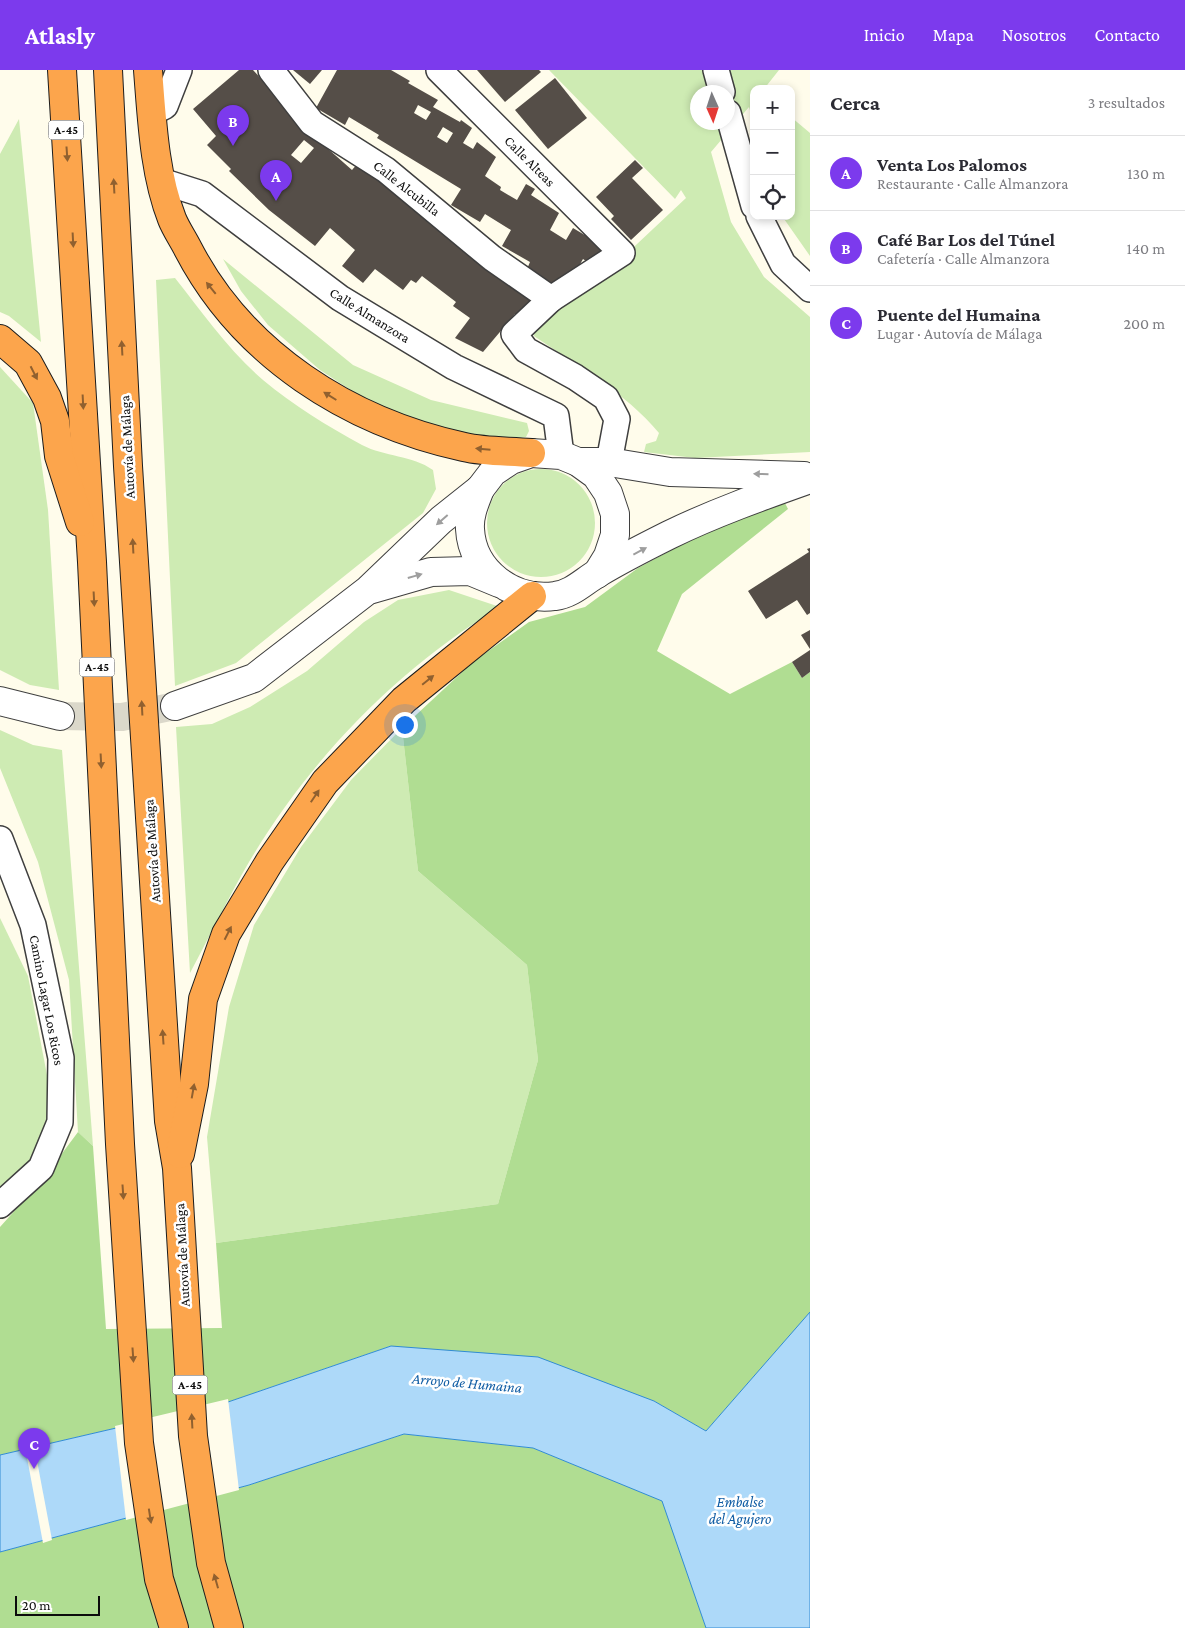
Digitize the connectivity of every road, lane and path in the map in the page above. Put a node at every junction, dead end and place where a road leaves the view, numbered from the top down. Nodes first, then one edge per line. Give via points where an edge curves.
1 (62, 70) edge
2 (108, 70) edge
3 (148, 70) edge
4 (180, 70) edge
5 (271, 70) edge
6 (439, 70) edge
7 (716, 70) edge
8 (720, 85) edge
9 (152, 114) junction
10 (733, 130) edge
11 (161, 181) junction
12 (750, 192) edge
13 (761, 220) edge
14 (810, 289) edge
15 (551, 299) junction
16 (0, 338) edge
17 (531, 453) junction
18 (570, 458) junction
19 (609, 462) junction
20 (810, 478) edge
21 (480, 489) junction
22 (92, 562) junction
23 (596, 574) junction
24 (499, 583) junction
25 (368, 590) junction
26 (532, 596) junction
27 (0, 701) edge
28 (175, 706) tunnel mouth
29 (60, 716) tunnel mouth
30 (0, 839) edge
31 (177, 1139) junction
32 (0, 1205) edge
33 (174, 1628) edge
34 (229, 1628) edge

1 -> 22 highway, A-45
31 -> 2 highway, Autovía de Málaga / A-45 via 132,534
3 - 9 highway
4 - 9 street via 166,106
5 - 15 street, Calle Alcubilla via 312,122 386,170 492,258
6 - 15 street, Calle Alteas via 622,253
7 - 8 street
9 - 11 highway
10 - 12 street
17 -> 11 highway via 465,448 393,427 334,399 286,367 238,321 203,278 172,219
11 - 18 street, Calle Almanzora via 202,194 340,298 454,367 556,416
13 - 14 street via 783,264
15 - 19 street via 514,334 526,350 606,398 616,419
16 -> 22 highway via 28,363 47,398 56,421 59,456
17 - 18 street
17 - 21 street via 493,472
18 - 19 street
18 - 23 street via 596,475 615,514 615,535 608,556
20 -> 19 street via 670,472
23 -> 20 street via 669,535 738,504
21 - 24 street via 472,508 470,529 474,550
21 -> 25 street via 441,520
22 -> 33 highway, A-45 via 120,1144 139,1443 159,1579
23 - 26 street via 578,588 556,596
25 -> 24 street via 431,572 470,571
24 - 26 street via 515,592
25 - 28 street via 254,678
31 -> 26 highway via 194,1084 203,999 226,934 270,861 325,782 404,700
27 - 29 street
30 - 32 street, Camino Lagar Los Ricos via 33,925 62,1058 60,1122 41,1168
34 -> 31 highway, Autovía de Málaga / A-45 via 211,1563 193,1436

